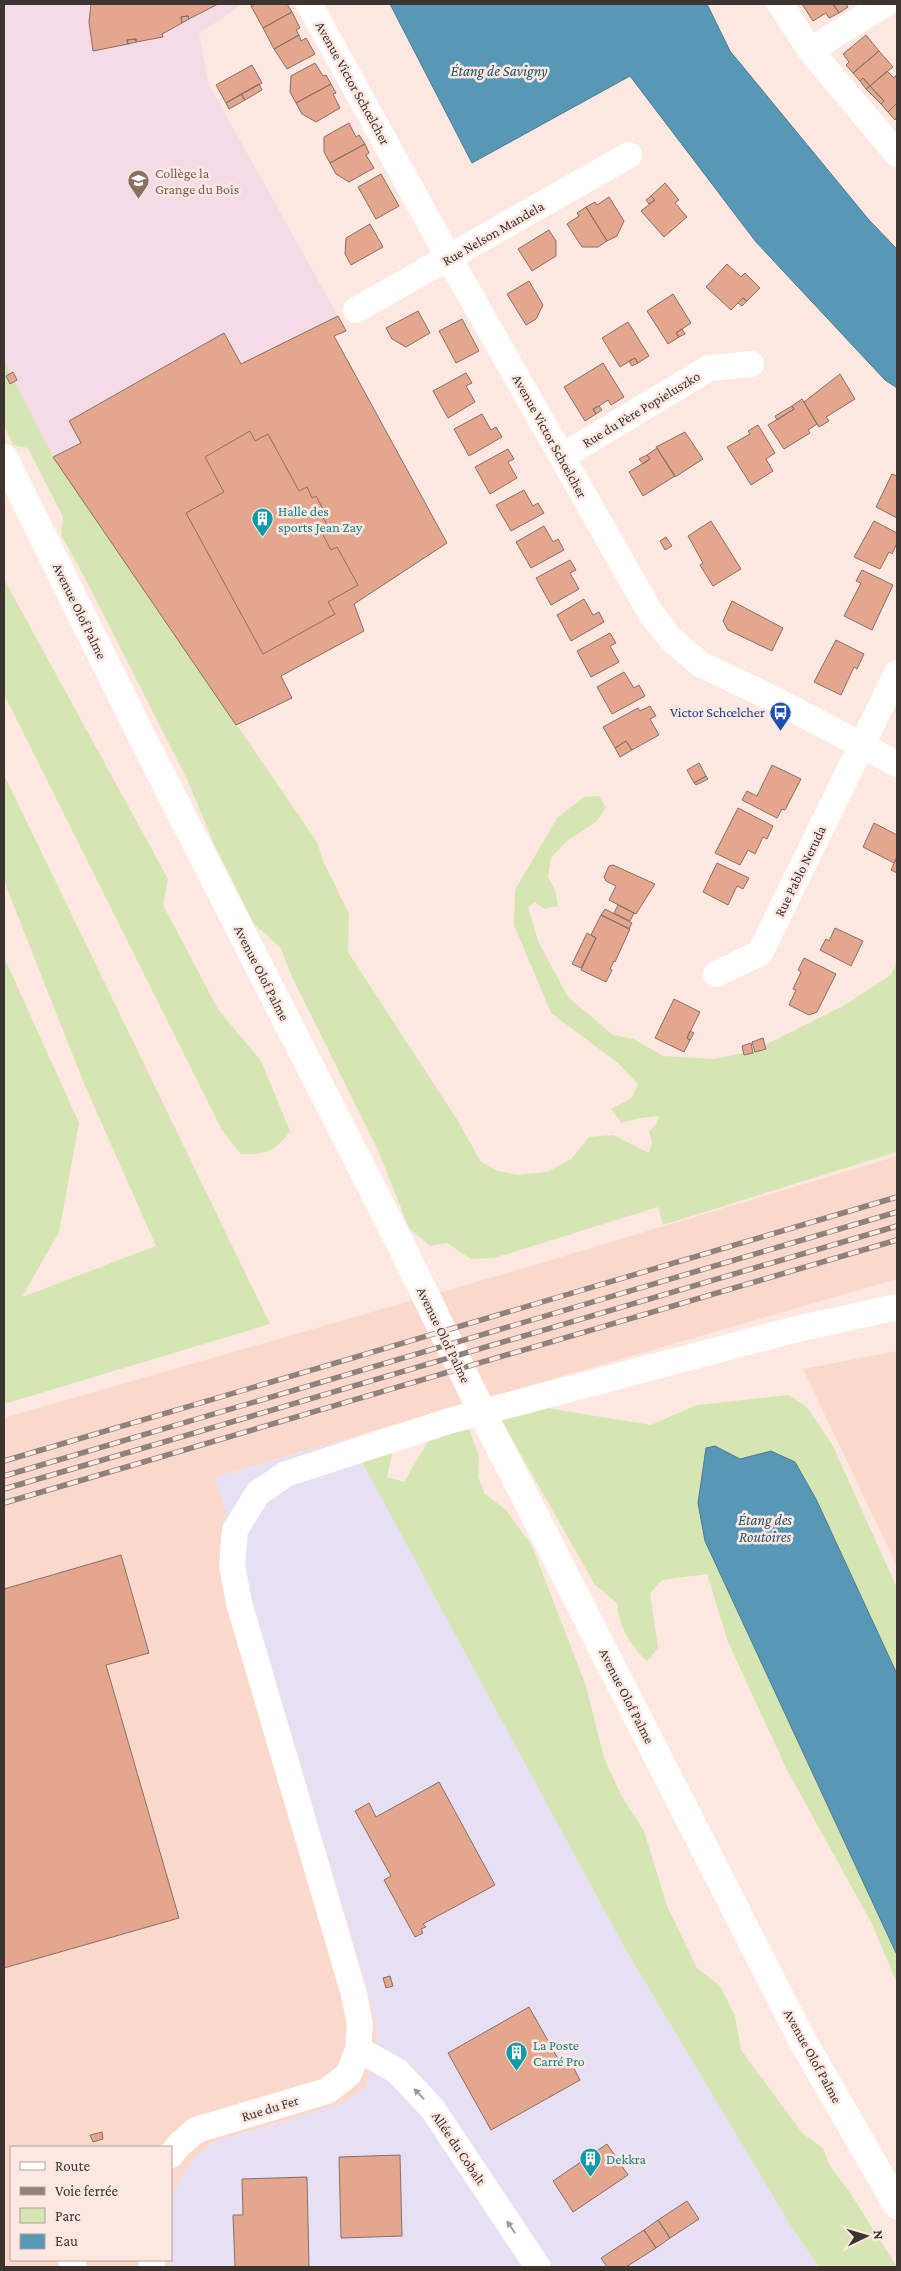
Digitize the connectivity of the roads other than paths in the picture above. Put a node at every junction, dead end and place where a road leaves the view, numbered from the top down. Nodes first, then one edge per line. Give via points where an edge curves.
1 (309, 4) edge
2 (780, 4) edge
3 (885, 4) edge
4 (810, 50) junction
5 (897, 154) edge
6 (629, 155) dead end
7 (449, 258) junction
8 (356, 310) dead end
9 (751, 364) dead end
10 (563, 456) junction
11 (4, 458) edge
12 (897, 673) edge
13 (862, 745) junction
14 (897, 764) edge
15 (716, 974) dead end
16 (897, 1307) edge
17 (358, 2050) junction
18 (172, 2154) edge
19 (897, 2205) edge
20 (538, 2267) edge

1 - 7 street, Avenue Victor Schœlcher
2 - 4 street
3 - 4 street
4 - 5 street
6 - 7 street, Rue Nelson Mandela
7 - 8 street, Rue Nelson Mandela
7 - 10 street, Avenue Victor Schœlcher
9 - 10 street, Rue du Père Popieluszko via 709,368
10 - 13 street, Avenue Victor Schœlcher via 604,535 650,612 670,638 700,664
11 - 19 main road, Avenue Olof Palme via 489,1426 801,2038
12 - 13 street, Rue Pablo Neruda
13 - 14 street, Avenue Victor Schœlcher
13 - 15 street, Rue Pablo Neruda via 760,953
16 - 17 street, Rue du Fer via 793,1330 449,1421 286,1474 258,1493 236,1530 232,1565 239,1603 354,1994 360,2025
17 - 18 street, Rue du Fer via 348,2074 327,2091 196,2130
20 -> 17 street, Allée du Cobalt via 432,2108 397,2072

